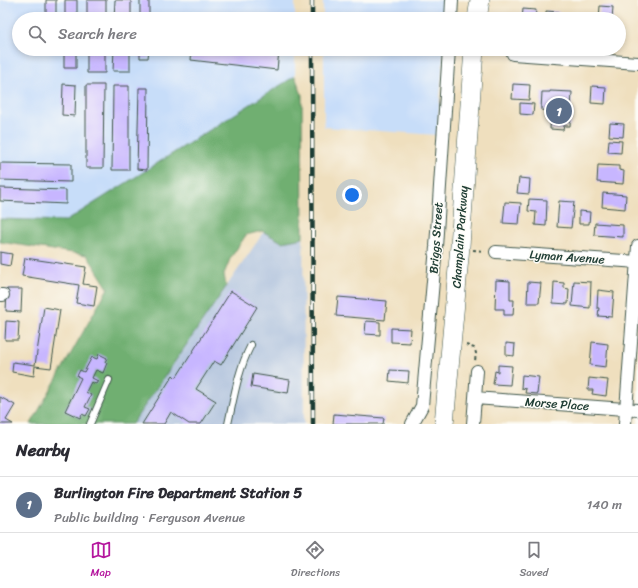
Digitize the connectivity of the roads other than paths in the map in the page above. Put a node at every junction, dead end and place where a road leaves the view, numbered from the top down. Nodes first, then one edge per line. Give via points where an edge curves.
1 (452, 0) edge
2 (480, 0) edge
3 (451, 12) edge
4 (478, 12) edge
5 (449, 56) edge
6 (480, 56) edge
7 (541, 56) edge
8 (638, 63) edge
9 (638, 246) edge
10 (496, 252) dead end
11 (637, 262) edge
12 (251, 345) dead end
13 (477, 371) road end
14 (109, 380) dead end
15 (475, 398) junction
16 (632, 410) edge
17 (90, 424) edge
18 (228, 424) edge
19 (412, 424) edge
20 (444, 424) edge
21 (473, 424) edge
22 (625, 424) edge

1 - 3 street
2 - 4 main road
5 - 19 street, Briggs Street via 422,406
6 - 20 main road, Champlain Parkway
7 - 8 street
9 - 11 street
10 - 11 street, Lyman Avenue
11 - 16 street
12 - 18 lane via 239,372
13 - 15 street
14 - 17 lane
15 - 16 street, Morse Place
15 - 21 street
16 - 22 street

